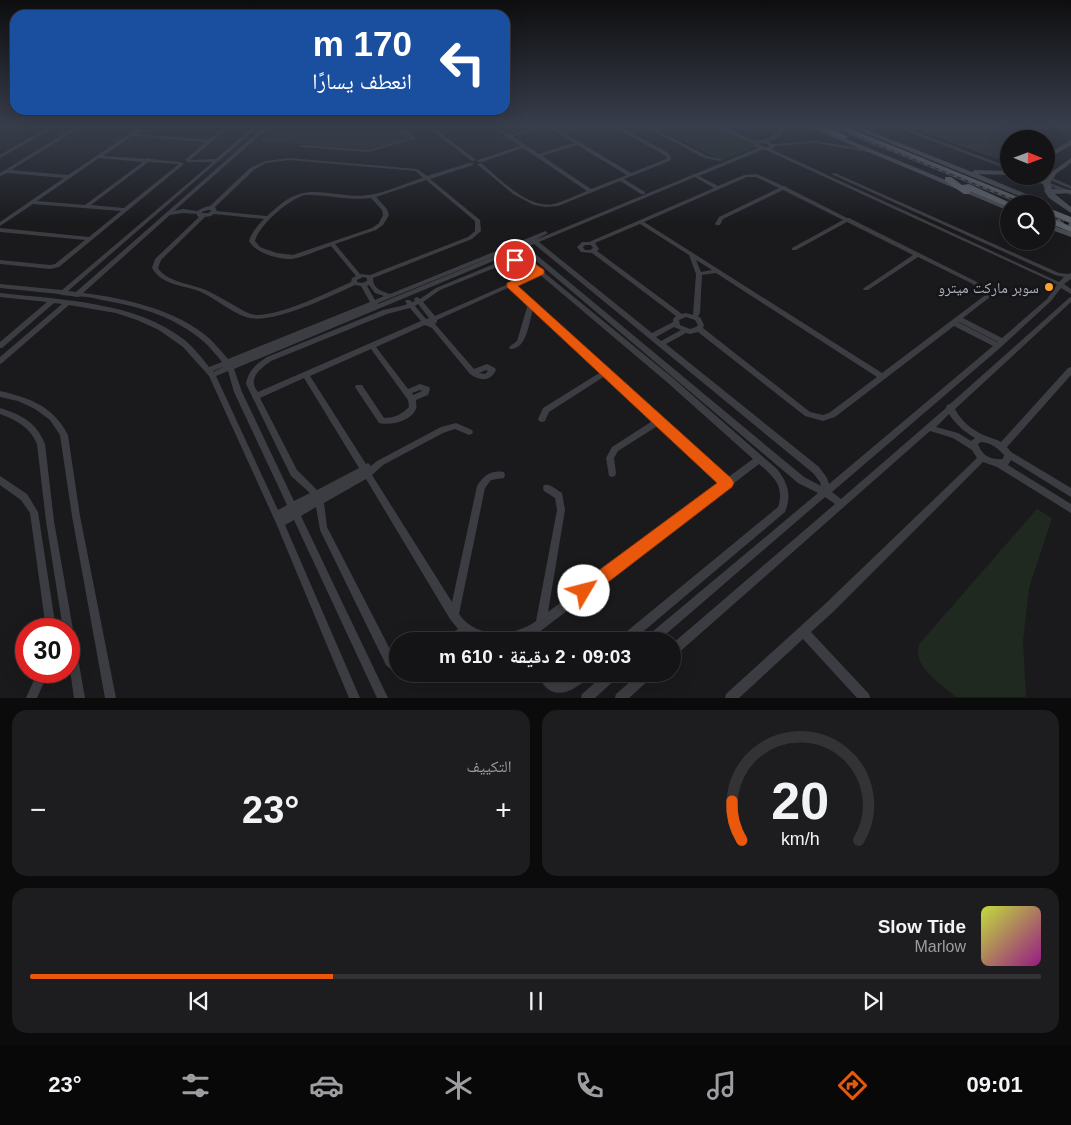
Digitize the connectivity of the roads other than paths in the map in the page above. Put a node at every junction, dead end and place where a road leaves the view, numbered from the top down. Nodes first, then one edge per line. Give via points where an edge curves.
1 (26, 159) edge
2 (93, 159) edge
3 (144, 159) edge
4 (150, 159) junction
5 (189, 159) edge
6 (218, 159) joint
7 (231, 159) edge
8 (468, 159) edge
9 (488, 159) edge
10 (543, 159) edge
11 (603, 159) edge
12 (668, 159) edge
13 (707, 159) edge
14 (714, 159) edge
15 (725, 159) edge
16 (732, 159) edge
17 (793, 159) edge
18 (799, 159) edge
19 (888, 159) edge
20 (898, 159) edge
21 (918, 159) edge
22 (931, 159) edge
23 (978, 159) edge
24 (980, 159) edge
25 (721, 160) junction
26 (1071, 160) edge
27 (185, 162) junction
28 (472, 162) junction
29 (479, 162) junction
30 (202, 163) junction
31 (712, 164) junction
32 (1000, 167) edge
33 (1000, 167) edge
34 (953, 168) junction
35 (207, 169) junction
36 (6, 171) junction
37 (1000, 171) edge
38 (0, 175) edge
39 (631, 175) junction
40 (696, 175) junction
41 (67, 176) junction
42 (1055, 176) edge
43 (428, 177) junction
44 (948, 179) junction
45 (618, 180) junction
46 (190, 184) junction
47 (201, 185) junction
48 (873, 185) dead end
49 (1048, 185) edge
50 (1050, 185) edge
51 (1050, 185) edge
52 (662, 187) junction
53 (719, 187) junction
54 (784, 187) junction
55 (866, 188) junction
56 (591, 191) junction
57 (1070, 191) edge
58 (967, 192) junction
59 (640, 194) junction
60 (1009, 195) edge
61 (1023, 195) edge
62 (372, 196) junction
63 (1000, 200) edge
64 (30, 201) junction
65 (627, 201) junction
66 (180, 204) junction
67 (1000, 205) edge
68 (87, 206) junction
69 (1055, 207) edge
70 (126, 210) junction
71 (185, 210) junction
72 (212, 210) junction
73 (202, 212) junction
74 (1071, 212) edge
75 (1055, 214) edge
76 (166, 215) junction
77 (269, 218) junction
78 (0, 219) edge
79 (848, 219) junction
80 (1071, 220) edge
81 (641, 222) junction
82 (1055, 223) edge
83 (0, 224) edge
84 (718, 224) dead end
85 (1055, 229) edge
86 (1071, 229) edge
87 (0, 230) edge
88 (1071, 235) edge
89 (90, 239) junction
90 (533, 240) junction
91 (591, 243) junction
92 (332, 244) junction
93 (521, 245) junction
94 (794, 249) dead end
95 (593, 251) junction
96 (690, 254) junction
97 (918, 254) junction
98 (0, 262) edge
99 (717, 271) junction
100 (540, 272) junction
101 (699, 274) junction
102 (359, 276) junction
103 (1070, 276) edge
104 (370, 280) junction
105 (354, 283) junction
106 (511, 285) junction
107 (0, 286) edge
108 (363, 286) junction
109 (1061, 286) junction
110 (866, 289) dead end
111 (378, 292) junction
112 (1071, 292) edge
113 (63, 293) junction
114 (412, 293) junction
115 (76, 294) junction
116 (370, 295) junction
117 (0, 296) edge
118 (404, 296) junction
119 (392, 298) junction
120 (1071, 299) edge
121 (52, 302) junction
122 (66, 303) junction
123 (531, 304) junction
124 (376, 305) junction
125 (417, 305) junction
126 (619, 310) junction
127 (606, 316) junction
128 (680, 316) junction
129 (695, 317) junction
130 (957, 321) junction
131 (434, 322) junction
132 (426, 323) junction
133 (676, 323) junction
134 (698, 330) junction
135 (685, 331) junction
136 (655, 335) junction
137 (664, 342) junction
138 (1000, 343) junction
139 (0, 346) edge
140 (372, 346) junction
141 (512, 347) dead end
142 (0, 361) edge
143 (228, 366) junction
144 (1071, 370) edge
145 (473, 372) dead end
146 (606, 372) junction
147 (210, 373) junction
148 (698, 374) junction
149 (306, 375) junction
150 (882, 377) junction
151 (686, 381) junction
152 (359, 387) dead end
153 (407, 392) junction
154 (0, 394) edge
155 (256, 396) junction
156 (412, 399) junction
157 (950, 407) junction
158 (0, 411) edge
159 (542, 419) dead end
160 (659, 421) junction
161 (929, 428) junction
162 (469, 432) dead end
163 (985, 439) junction
164 (974, 447) junction
165 (1002, 447) junction
166 (1008, 454) junction
167 (759, 458) junction
168 (982, 458) junction
169 (1000, 464) junction
170 (366, 471) junction
171 (612, 473) dead end
172 (501, 475) dead end
173 (0, 480) edge
174 (727, 483) junction
175 (547, 488) dead end
176 (826, 493) junction
177 (1071, 493) edge
178 (316, 498) junction
179 (841, 504) junction
180 (1071, 509) edge
181 (295, 510) junction
182 (279, 519) junction
183 (454, 615) junction
184 (49, 618) edge
185 (542, 623) junction
186 (465, 630) junction
187 (462, 632) edge
188 (471, 632) edge
189 (529, 632) edge
190 (635, 632) edge
191 (661, 632) edge
192 (803, 632) junction
193 (681, 643) edge
194 (389, 659) edge
195 (549, 682) edge
196 (575, 682) edge
197 (604, 682) edge
198 (638, 682) edge
199 (38, 683) edge
200 (30, 698) edge
201 (80, 698) edge
202 (111, 698) edge
203 (355, 698) edge
204 (383, 698) edge
205 (586, 698) edge
206 (620, 698) edge
207 (730, 698) edge
208 (865, 698) edge

1 - 36 street
2 - 41 street
3 - 4 street
4 - 27 street
4 - 68 street
5 - 27 street
6 - 30 street
6 - 35 street
7 - 47 street
8 - 28 street
9 - 29 street
10 - 56 street
11 - 39 street
12 - 39 street
13 - 31 street
14 - 25 street
15 - 25 street
16 - 40 street
17 - 109 street
18 - 55 street
19 - 58 main road
20 - 44 highway
21 - 60 highway
22 - 34 main road
23 - 32 street
24 - 33 street
25 - 31 street
26 - 42 main road
27 - 30 street
27 - 70 street
28 - 29 street
28 - 43 street
29 - 56 street via 535,205 551,206
30 - 35 street
31 - 52 street
34 - 37 main road
34 - 61 main road
35 - 46 street
36 - 38 street
36 - 41 street
39 - 45 street
40 - 52 street
40 - 53 street
41 - 64 street
43 - 62 street
43 - 72 street via 413,169 273,160 252,169
43 - 104 street via 476,218 480,224 478,231 463,241
44 - 58 highway
44 - 63 highway
45 - 56 street
45 - 59 street
46 - 47 street
46 - 113 street
47 - 66 street
48 - 55 street
49 - 74 main road via 1059,203
50 - 57 main road
51 - 57 street
52 - 59 street
52 - 65 street
53 - 54 street via 754,175
53 - 81 street
54 - 79 street
54 - 84 street via 721,218
55 - 103 street via 1057,274
58 - 67 main road
59 - 65 street
62 - 77 street via 299,195 286,200
62 - 92 street via 386,210 385,220 374,229
64 - 68 street
64 - 78 street
64 - 83 street
65 - 90 street
66 - 71 street
66 - 76 street
68 - 70 street
69 - 74 main road
70 - 89 street
71 - 73 street
71 - 76 street
72 - 73 street
72 - 77 street
73 - 105 street via 158,259 155,268 160,276 205,291 244,313 260,317
75 - 80 highway
76 - 115 street
77 - 92 street via 252,237 255,247 286,257 299,256
79 - 94 street
79 - 97 street
81 - 91 street
81 - 96 street
82 - 86 highway
85 - 88 main road
87 - 89 street
89 - 98 street via 53,267
90 - 93 street
90 - 126 street
91 - 95 street via 596,248
91 - 95 street via 580,247 586,252
92 - 102 street
93 - 114 street
93 - 119 street
93 - 127 street
95 - 128 street
96 - 99 street
96 - 101 street
97 - 110 street
97 - 130 street via 977,284 986,293 987,298
99 - 101 street
99 - 150 street
100 - 106 street
100 - 125 street via 528,263 508,261 438,289
100 - 167 street
101 - 129 street
102 - 104 street via 366,275
102 - 105 street
103 - 109 street
104 - 108 street
104 - 111 street
105 - 108 street
106 - 123 street
106 - 131 street
107 - 113 street
108 - 116 street
109 - 112 street
109 - 138 street
111 - 116 street
111 - 119 street
113 - 115 street
113 - 121 street
114 - 118 street
114 - 125 street
115 - 122 street
115 - 143 street via 121,301 163,314 198,334
116 - 124 street
117 - 121 street
118 - 119 street
118 - 125 street
119 - 124 street
120 - 157 street
121 - 122 street
121 - 139 street
122 - 142 street
122 - 147 street via 109,310 150,322 183,342
123 - 141 street via 520,342
123 - 146 street
124 - 143 street
125 - 131 street
125 - 132 street
125 - 155 street via 385,312 261,364 251,377 250,384
126 - 127 street
126 - 136 street
127 - 151 street
128 - 129 street
128 - 133 street
129 - 134 street via 701,324
130 - 138 street
130 - 150 street
131 - 132 street
131 - 145 street
132 - 140 street
133 - 135 street
133 - 136 street
134 - 135 street
134 - 150 street via 816,417 829,417
135 - 137 street
136 - 137 street
137 - 148 street
138 - 176 street
140 - 149 street
140 - 153 street
143 - 147 street
143 - 181 street
144 - 165 street
146 - 159 street via 546,410
146 - 160 street
147 - 182 street
148 - 151 street
148 - 176 street via 816,470 824,481
149 - 155 street
149 - 170 street
151 - 176 street via 801,480
152 - 156 street via 379,418 387,422 407,414 413,407
153 - 156 street
153 - 156 street via 420,387 426,390
154 - 202 street via 23,400 47,412 64,435
155 - 178 street via 294,473
157 - 161 street
157 - 163 street via 953,416 963,426
158 - 201 street via 27,423 41,444 50,521
160 - 171 street via 615,449 610,458
160 - 174 street
161 - 164 street via 955,435
161 - 179 street
162 - 170 street via 463,428 448,427
163 - 164 street via 976,441
163 - 165 street
164 - 168 street
165 - 166 street
166 - 169 street via 1006,462
166 - 177 street
167 - 174 street
167 - 190 street via 781,480 785,490 782,509
168 - 169 street
168 - 192 street
169 - 180 street
170 - 178 street
170 - 183 street
172 - 183 street via 489,477 481,486
173 - 184 street via 24,496 34,512
174 - 185 street
175 - 185 street via 559,496 561,510
176 - 179 street
176 - 191 street
178 - 181 street
178 - 194 street via 322,508 323,528
179 - 193 street
181 - 182 street
181 - 204 street
182 - 203 street
183 - 186 street
185 - 189 street
186 - 187 street
186 - 188 street
192 - 207 street
192 - 208 street
195 - 196 street via 558,690 566,689
197 - 205 street
198 - 206 street
199 - 200 street

